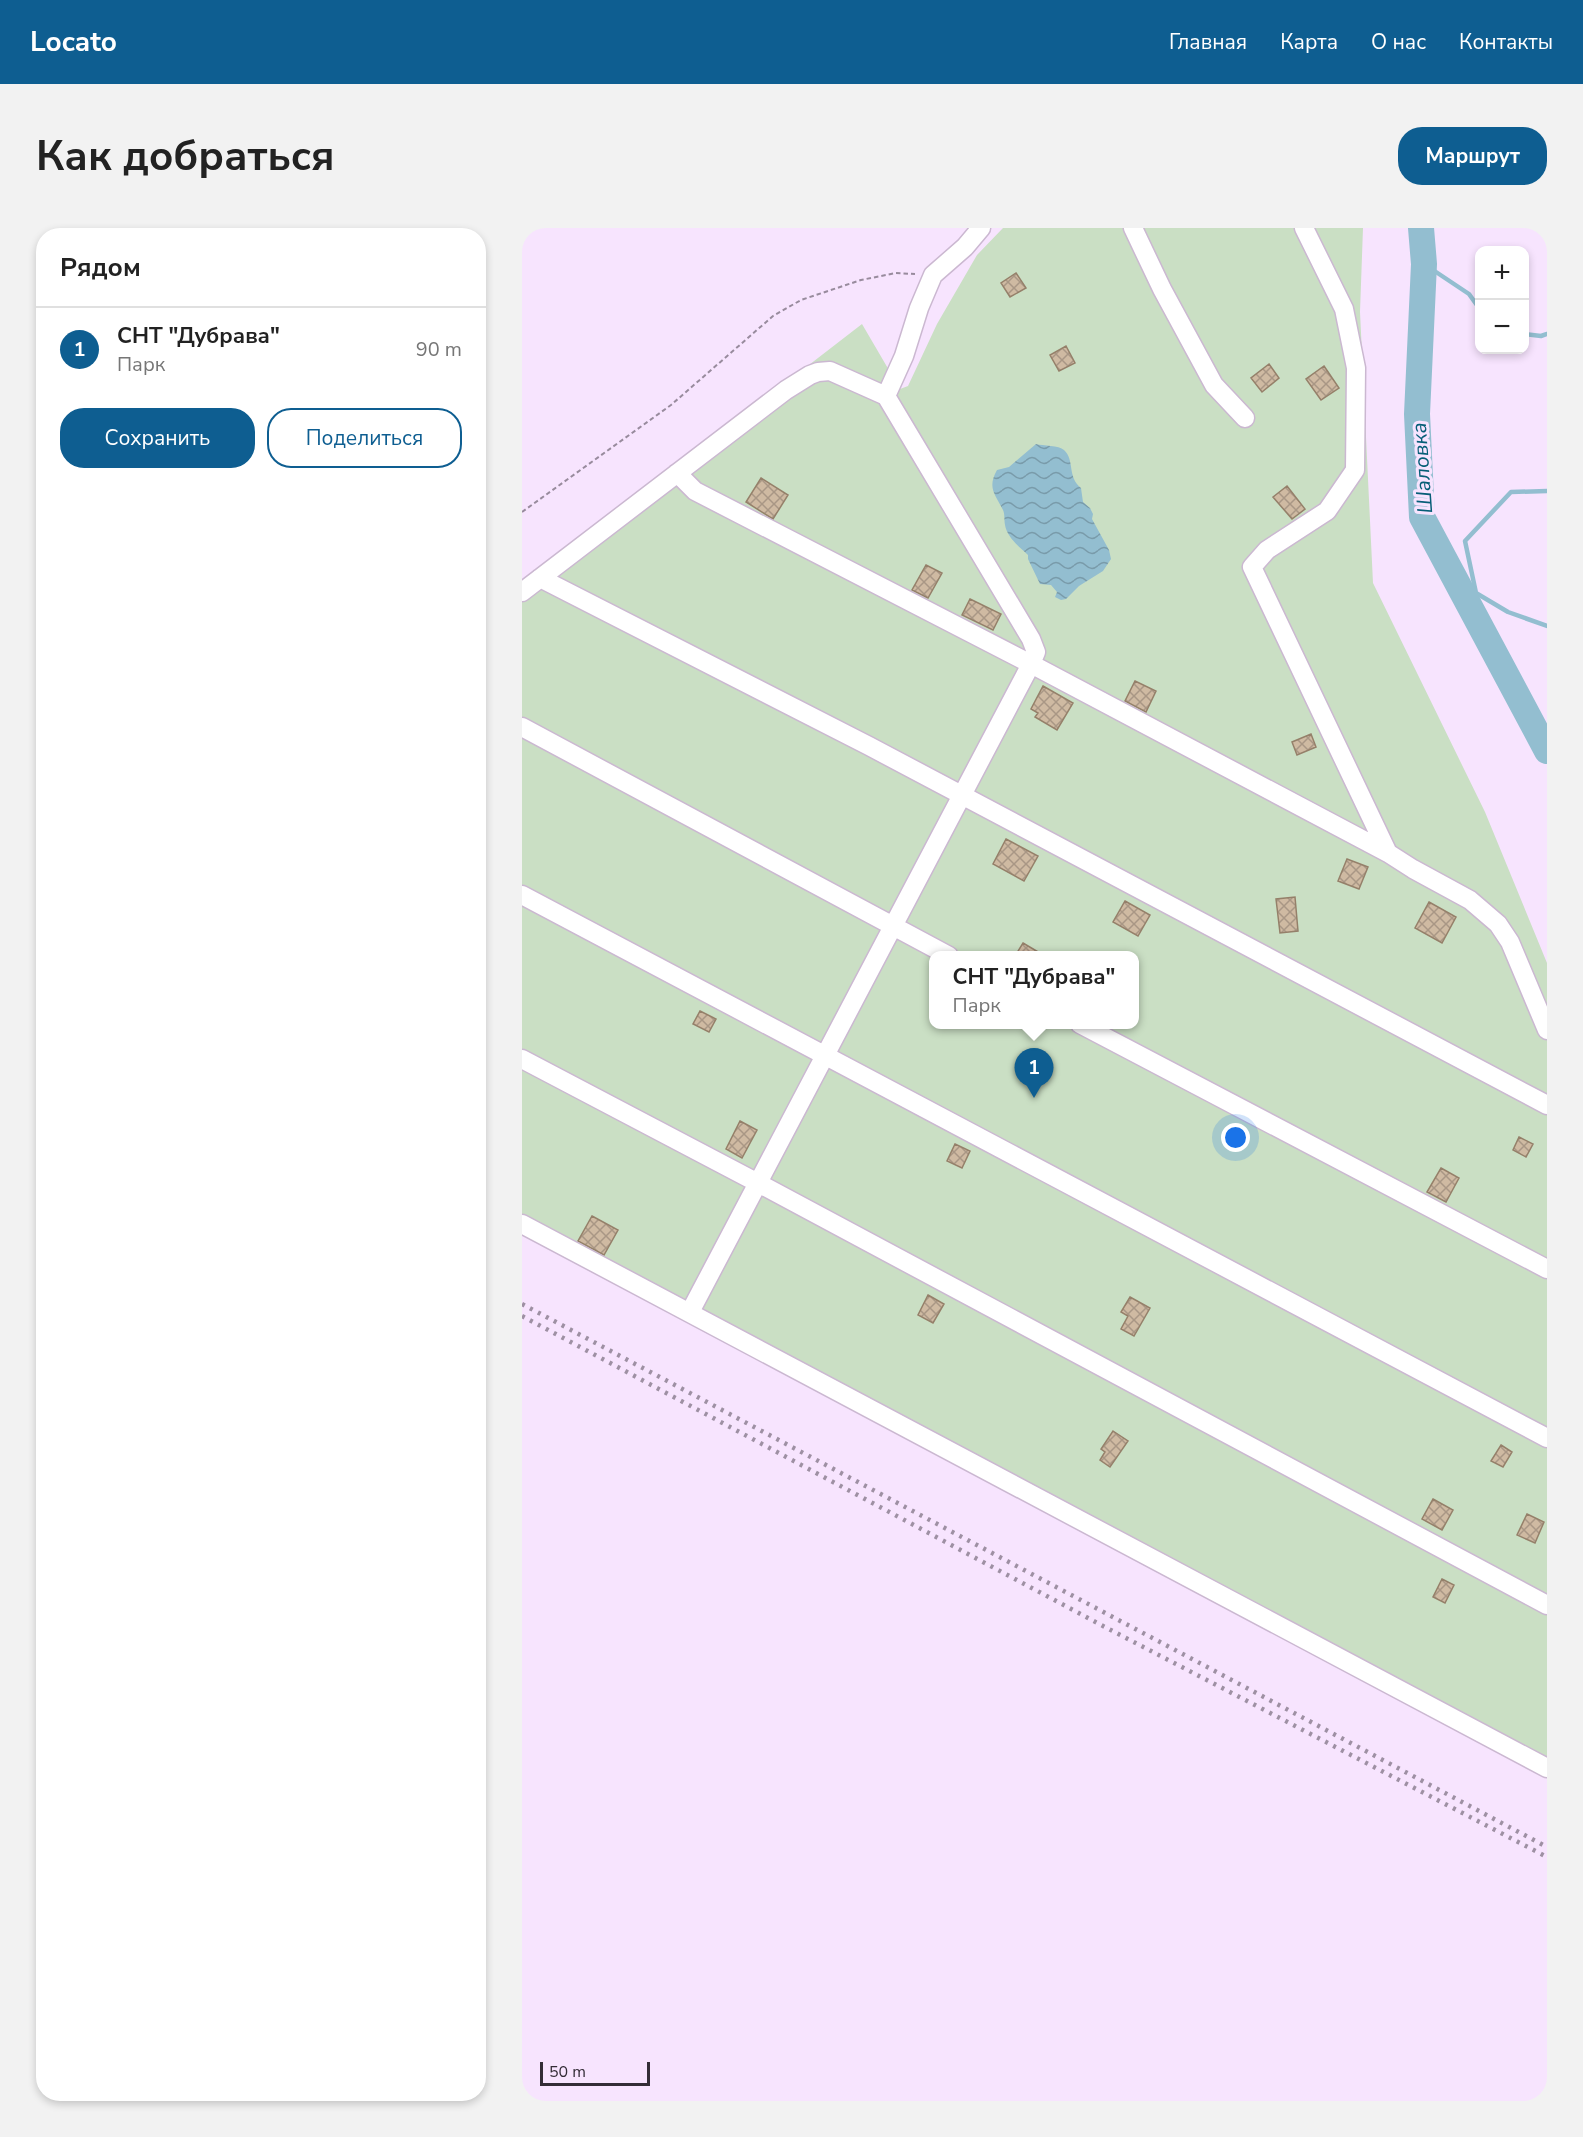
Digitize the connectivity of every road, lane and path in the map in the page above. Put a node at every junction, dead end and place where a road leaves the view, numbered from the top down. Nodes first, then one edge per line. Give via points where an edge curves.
1 (981, 228) edge
2 (1133, 228) edge
3 (1304, 228) edge
4 (933, 275) junction
5 (886, 396) junction
6 (1245, 418) dead end
7 (677, 473) junction
8 (522, 512) edge
9 (540, 578) junction
10 (522, 592) edge
11 (1031, 664) junction
12 (522, 727) edge
13 (962, 797) junction
14 (1388, 853) junction
15 (522, 895) edge
16 (894, 926) junction
17 (940, 951) edge
18 (1090, 1029) edge
19 (1547, 1030) edge
20 (826, 1055) junction
21 (522, 1059) edge
22 (1547, 1105) edge
23 (758, 1183) junction
24 (522, 1224) edge
25 (1547, 1269) edge
26 (690, 1312) junction
27 (1547, 1438) edge
28 (1547, 1605) edge
29 (1547, 1768) edge

1 - 4 street
2 - 6 street via 1161,289 1214,385
3 - 14 street via 1344,309 1356,368 1355,470 1327,512 1267,550 1252,567
4 - 5 street
4 - 8 path via 896,273 861,280 801,300 773,316 671,405
5 - 7 street via 830,371 818,372 786,390
5 - 11 street via 1031,639 1036,652
7 - 9 street
7 - 11 street via 695,491
9 - 10 street
9 - 13 street
11 - 13 street
11 - 14 street
12 - 16 street
13 - 16 street
13 - 22 street
14 - 19 street via 1470,900 1498,924 1510,942
15 - 20 street
16 - 17 street
16 - 20 street
18 - 25 street
20 - 23 street
20 - 27 street
21 - 23 street
23 - 26 street
23 - 28 street
24 - 26 street
26 - 29 street

